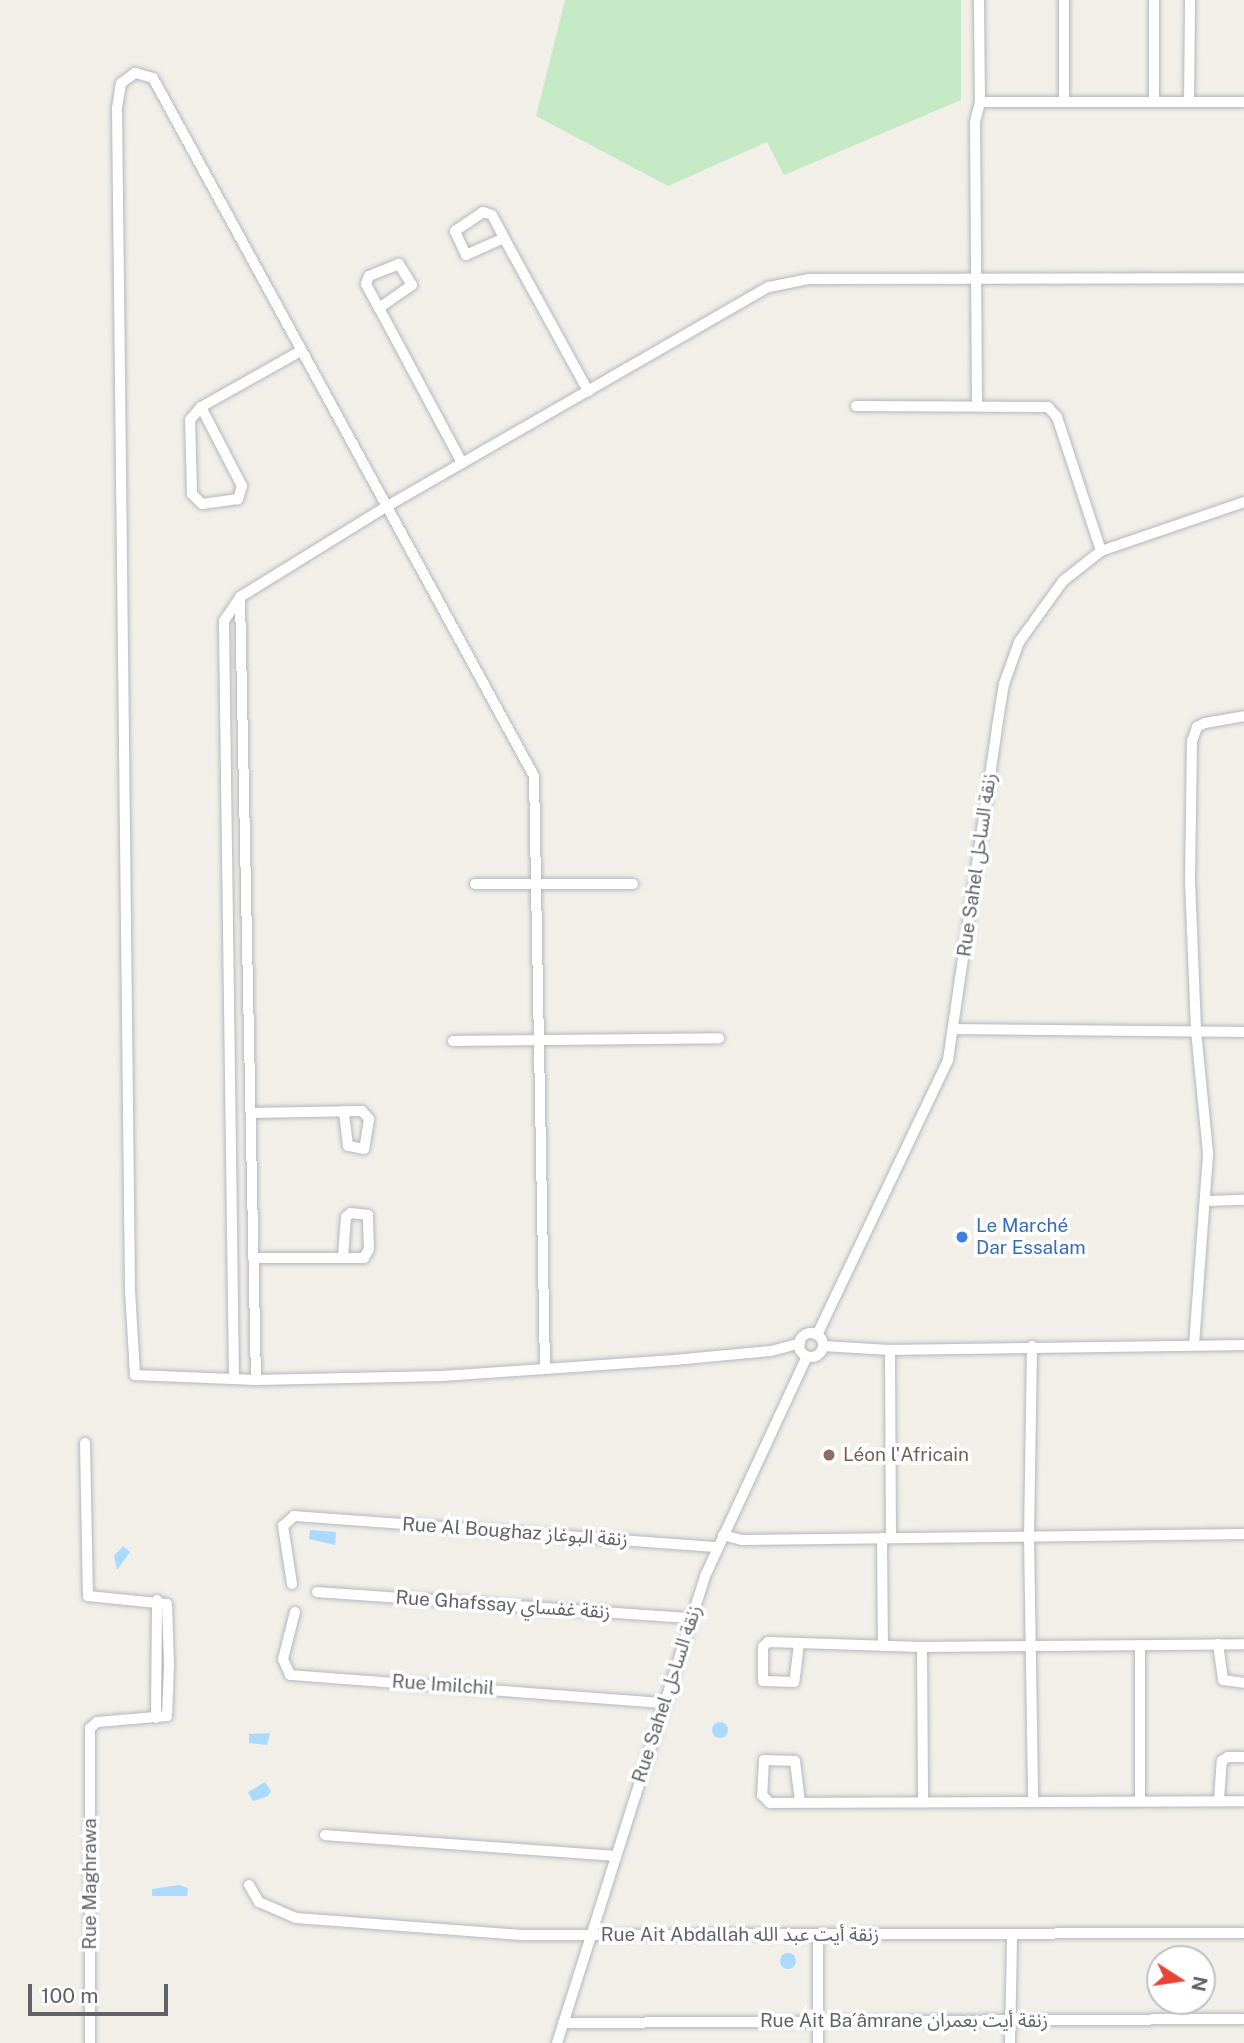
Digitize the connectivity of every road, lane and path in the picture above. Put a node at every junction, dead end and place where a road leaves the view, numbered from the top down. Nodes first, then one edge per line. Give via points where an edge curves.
1 (979, 0) edge
2 (1064, 0) edge
3 (1154, 0) edge
4 (1190, 0) edge
5 (1154, 100) junction
6 (1064, 101) junction
7 (1189, 101) junction
8 (980, 102) junction
9 (1244, 102) edge
10 (504, 238) junction
11 (977, 278) junction
12 (1244, 278) edge
13 (379, 308) junction
14 (299, 352) junction
15 (588, 391) junction
16 (977, 405) junction
17 (856, 406) dead end
18 (201, 407) junction
19 (462, 463) junction
20 (1244, 502) edge
21 (384, 508) junction
22 (1101, 551) junction
23 (240, 597) junction
24 (1244, 716) edge
25 (475, 884) dead end
26 (537, 884) junction
27 (633, 884) dead end
28 (953, 1029) junction
29 (1196, 1030) junction
30 (1244, 1032) edge
31 (719, 1038) dead end
32 (541, 1040) junction
33 (453, 1041) dead end
34 (231, 1052) junction
35 (251, 1053) junction
36 (344, 1111) dead end
37 (251, 1114) junction
38 (1206, 1200) junction
39 (1244, 1200) edge
40 (343, 1257) junction
41 (253, 1258) junction
42 (817, 1335) junction
43 (800, 1343) junction
44 (1194, 1345) junction
45 (1244, 1345) edge
46 (823, 1346) junction
47 (1032, 1346) junction
48 (890, 1350) junction
49 (807, 1356) junction
50 (545, 1369) junction
51 (234, 1380) junction
52 (256, 1380) junction
53 (85, 1443) dead end
54 (1244, 1534) edge
55 (723, 1535) junction
56 (1029, 1536) junction
57 (887, 1538) junction
58 (718, 1547) junction
59 (292, 1584) dead end
60 (317, 1592) dead end
61 (295, 1612) dead end
62 (690, 1618) junction
63 (799, 1644) junction
64 (1218, 1644) junction
65 (1244, 1644) edge
66 (1032, 1645) junction
67 (1140, 1645) junction
68 (883, 1646) junction
69 (922, 1647) junction
70 (1244, 1683) edge
71 (664, 1703) junction
72 (1244, 1757) edge
73 (1219, 1800) junction
74 (923, 1801) junction
75 (1140, 1801) junction
76 (1244, 1801) edge
77 (800, 1802) junction
78 (1033, 1802) junction
79 (325, 1835) dead end
80 (615, 1856) junction
81 (249, 1885) dead end
82 (1244, 1933) edge
83 (1012, 1934) junction
84 (591, 1936) junction
85 (818, 1936) junction
86 (1010, 2019) junction
87 (1244, 2019) edge
88 (818, 2022) junction
89 (563, 2023) junction
90 (90, 2043) edge
91 (557, 2043) edge
92 (818, 2043) edge
93 (1010, 2043) edge

1 - 8 street
2 - 6 street
3 - 5 street
4 - 7 street
5 - 6 street
5 - 7 street
6 - 8 street
7 - 9 street
8 - 11 street via 975,122
10 - 10 street via 486,212 455,231 466,256
10 - 15 street
11 - 12 street
11 - 15 street via 786,282
11 - 16 street
13 - 13 street via 367,278 400,264 412,285
13 - 19 street
14 - 18 street
14 - 21 street
14 - 51 street via 153,78 141,73 126,77 118,89 117,108 134,1370 144,1378
15 - 19 street
16 - 17 street
16 - 22 street via 1041,405 1053,411
18 - 18 street via 190,420 192,494 202,504 238,499 242,486
19 - 21 street
20 - 22 street, Rue Sahel زنقة الساحل
21 - 23 street
21 - 26 street via 532,769
22 - 28 street, Rue Sahel زنقة الساحل via 1051,594 1011,661 997,727
23 - 34 street via 224,621
23 - 35 street
24 - 29 street via 1205,723 1197,727 1192,741 1190,882
25 - 26 street
26 - 27 street
26 - 32 street
28 - 29 street
28 - 42 street, Rue Sahel زنقة الساحل via 944,1072
29 - 30 street
29 - 38 street via 1208,1153
31 - 32 street
32 - 33 street
32 - 50 street
34 - 35 street
34 - 51 street
35 - 37 street
36 - 37 street
37 - 41 street
38 - 39 street
38 - 44 street
40 - 40 street via 362,1259 368,1254 368,1215 351,1213 346,1217
40 - 41 street
41 - 52 street
42 - 43 street via 806,1335
42 - 46 street
43 - 49 street
43 - 50 street via 771,1351
44 - 45 street
44 - 47 street
46 - 48 street
46 - 49 street via 819,1354
47 - 48 street
47 - 56 street
48 - 57 street
49 - 55 street, Rue Sahel زنقة الساحل
50 - 52 street
51 - 52 street
53 - 90 street, Rue Maghrawa via 88,1596 157,1600 169,1607 168,1713 91,1726
54 - 56 street
55 - 57 street via 742,1540
55 - 58 street, Rue Sahel زنقة الساحل
56 - 57 street
56 - 66 street
57 - 68 street
58 - 59 street, Rue Al Boughaz زنقة البوغاز via 295,1516 285,1522
58 - 62 street, Rue Sahel زنقة الساحل
60 - 62 street, Rue Ghafssay زنقة غفساي
61 - 71 street, Rue Imilchil via 283,1659 290,1675
62 - 71 street, Rue Sahel زنقة الساحل
63 - 63 street via 794,1682 763,1681 764,1644
63 - 68 street
64 - 65 street
64 - 67 street
64 - 70 street via 1223,1680
66 - 67 street
66 - 69 street
66 - 78 street
67 - 75 street
68 - 69 street
69 - 74 street
71 - 80 street, Rue Sahel زنقة الساحل
72 - 73 street via 1227,1756 1222,1761
73 - 75 street
73 - 76 street
74 - 77 street
74 - 78 street
75 - 78 street
77 - 77 street via 795,1761 764,1760 764,1801
79 - 80 street
80 - 84 street, Rue Sahel زنقة الساحل
81 - 84 street, Rue Ait Abdallah زنقة أيت عبد الله via 268,1908 305,1919
82 - 83 street, Rue Ait Abdallah زنقة أيت عبد الله
83 - 85 street, Rue Ait Abdallah زنقة أيت عبد الله
83 - 86 street
84 - 85 street, Rue Ait Abdallah زنقة أيت عبد الله
84 - 89 street, Rue Sahel زنقة الساحل
85 - 88 street
86 - 87 street, Rue Ait Ba´âmrane زنقة أيت بعمران
86 - 88 street, Rue Ait Ba´âmrane زنقة أيت بعمران
86 - 93 street
88 - 89 street, Rue Ait Ba´âmrane زنقة أيت بعمران
88 - 92 street
89 - 91 street, Rue Sahel زنقة الساحل

